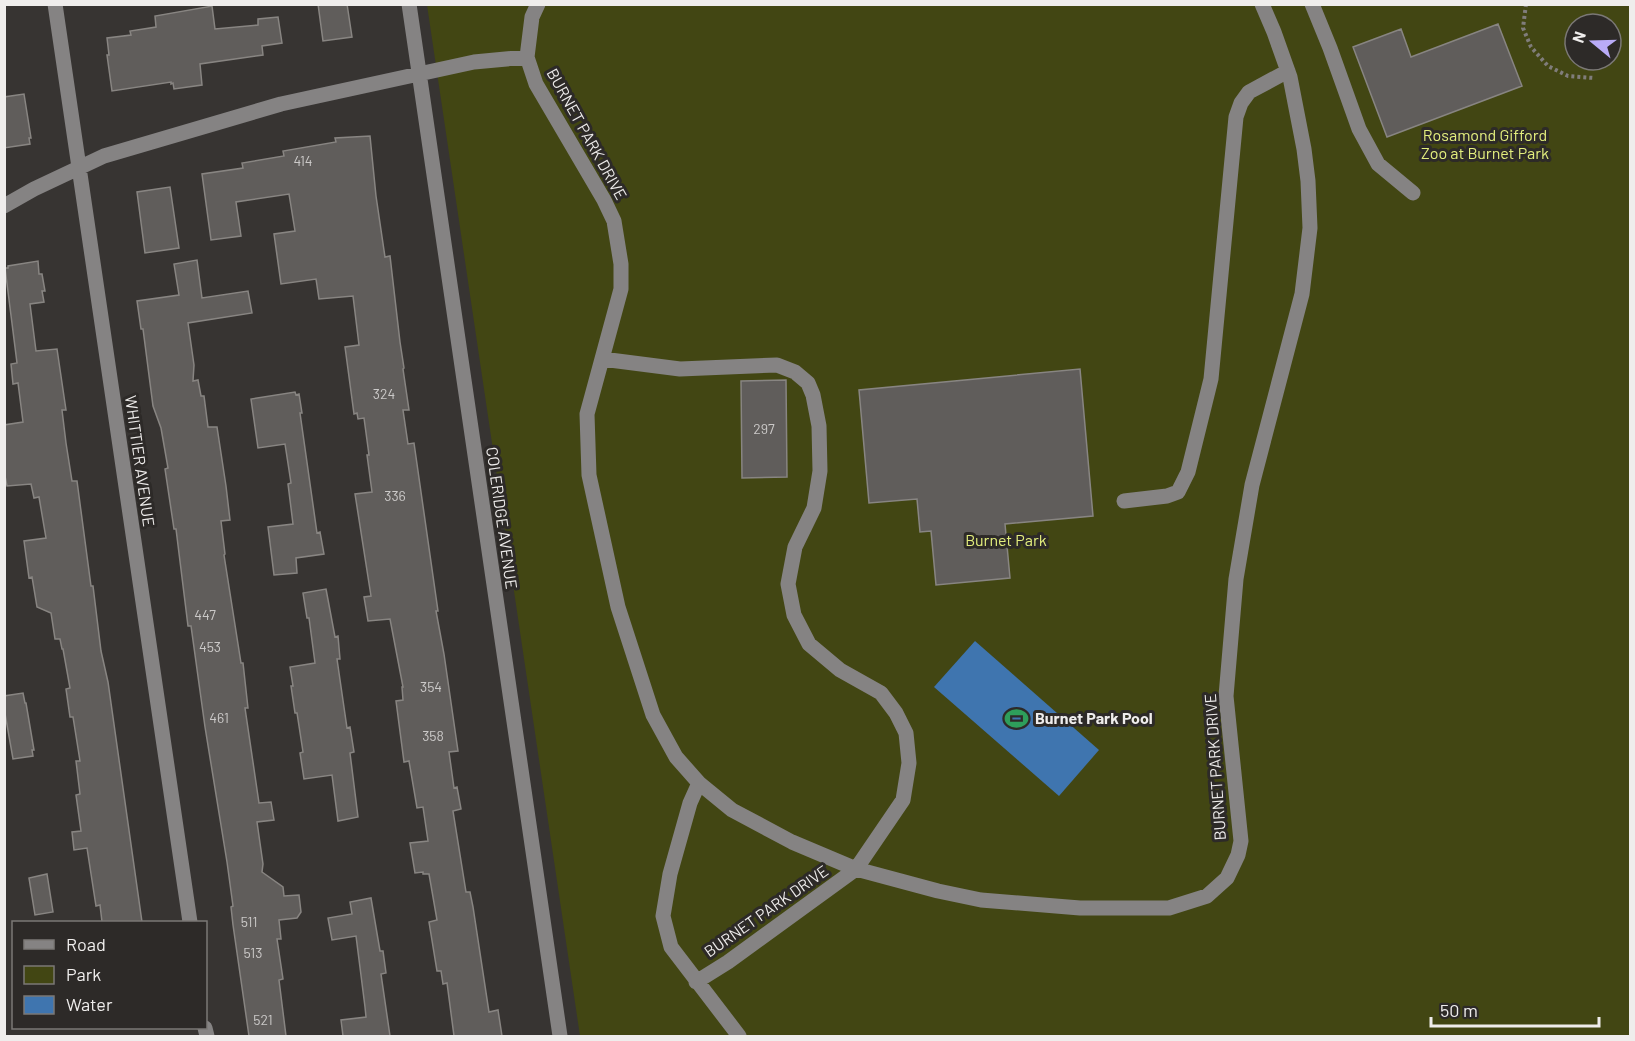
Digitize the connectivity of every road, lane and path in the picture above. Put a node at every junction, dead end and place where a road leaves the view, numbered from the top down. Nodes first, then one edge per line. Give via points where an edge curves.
1 (55, 4) edge
2 (409, 4) edge
3 (538, 4) edge
4 (1262, 4) edge
5 (1312, 4) edge
6 (1526, 4) edge
7 (527, 57) junction
8 (1288, 71) junction
9 (419, 73) junction
10 (1594, 78) dead end
11 (79, 168) junction
12 (1413, 193) dead end
13 (4, 206) edge
14 (602, 359) junction
15 (1124, 501) dead end
16 (699, 783) junction
17 (856, 869) junction
18 (190, 921) edge
19 (696, 981) junction
20 (560, 1036) edge
21 (739, 1036) edge

1 - 11 street, WHITTIER AVENUE
2 - 9 street, COLERIDGE AVENUE
3 - 7 street via 532,16
4 - 8 street, BURNET PARK DRIVE
5 - 12 street via 1359,129 1378,164
6 - 10 path via 1523,28 1531,47 1548,66 1568,76
7 - 9 street, BURNET PARK DRIVE
7 - 14 street, BURNET PARK DRIVE via 536,84 614,221 621,289
8 - 15 street via 1249,92 1236,117 1211,379 1188,472 1178,492
8 - 17 street, BURNET PARK DRIVE via 1302,135 1310,228 1302,294 1252,485 1236,579 1226,696 1240,842 1227,878 1207,896 1169,908 1080,908 981,900
9 - 11 street, BURNET PARK DRIVE via 281,104 104,156
9 - 20 street, COLERIDGE AVENUE
11 - 13 street, BURNET PARK DRIVE
11 - 18 street, WHITTIER AVENUE
14 - 16 street, BURNET PARK DRIVE via 587,414 589,475 618,607 653,715 676,757
14 - 17 street via 680,369 777,365 808,382 819,426 820,471 814,508 795,547 789,575 794,615 809,644 840,670 881,693 906,733 909,763 903,800
16 - 17 street, BURNET PARK DRIVE via 732,810 792,842
16 - 19 street, BURNET PARK DRIVE via 670,874 663,916 670,947
17 - 19 street, BURNET PARK DRIVE
19 - 21 street, BURNET PARK DRIVE

